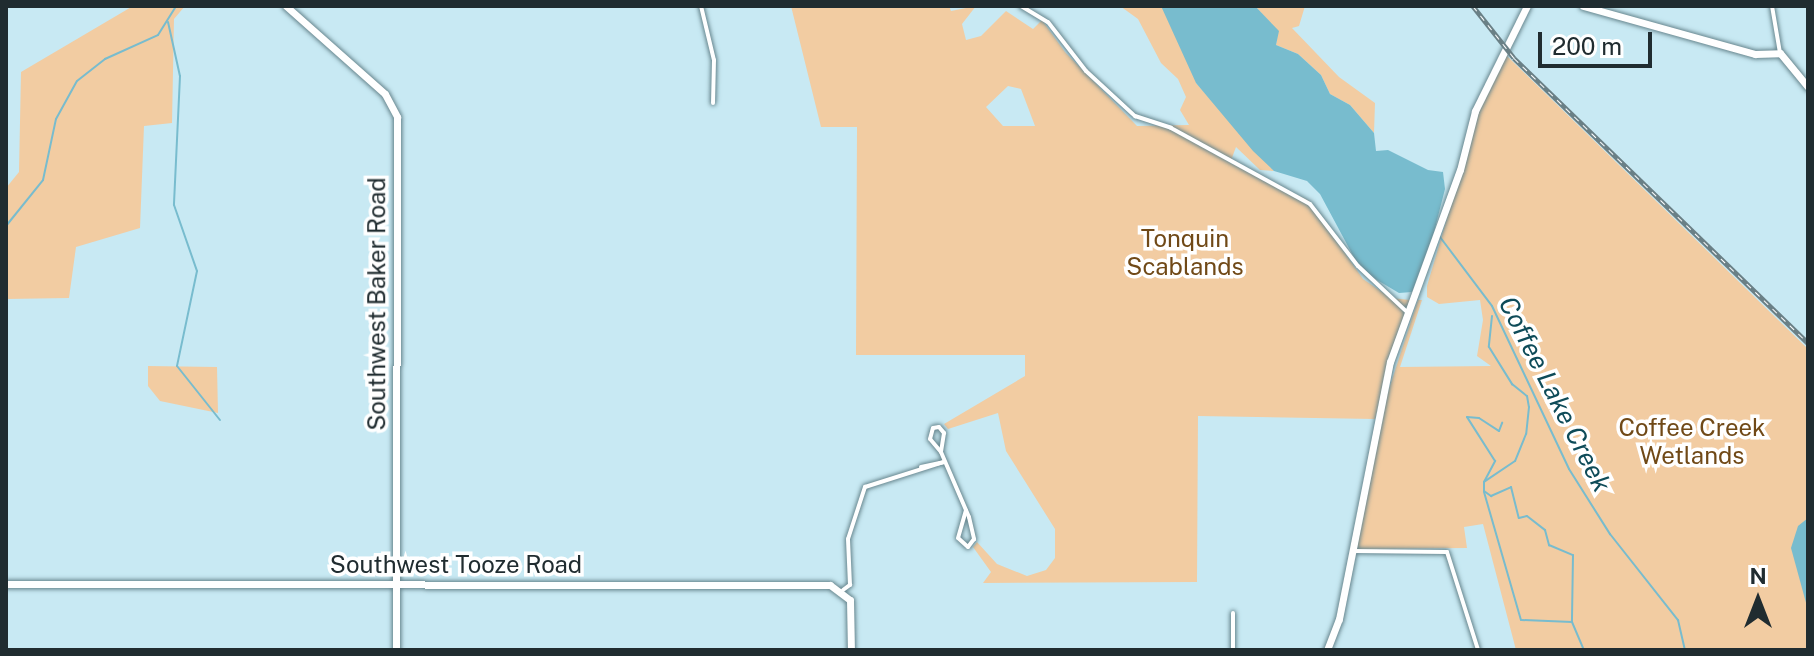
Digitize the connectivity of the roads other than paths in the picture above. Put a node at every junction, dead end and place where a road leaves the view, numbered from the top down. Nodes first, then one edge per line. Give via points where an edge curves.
1 (286, 6) edge
2 (701, 6) edge
3 (1021, 6) edge
4 (1527, 6) edge
5 (1583, 6) edge
6 (1772, 6) edge
7 (1780, 53) junction
8 (1808, 87) edge
9 (713, 103) dead end
10 (1409, 313) junction
11 (941, 452) junction
12 (944, 462) junction
13 (966, 510) junction
14 (1352, 551) junction
15 (6, 584) edge
16 (397, 585) junction
17 (843, 590) junction
18 (1233, 613) dead end
19 (396, 650) edge
20 (851, 650) edge
21 (1233, 650) edge
22 (1327, 650) edge
23 (1478, 650) edge

1 - 16 main road, Southwest Baker Road via 385,94 397,117
2 - 9 street via 714,60
3 - 10 street via 1046,20 1090,75 1135,116 1171,128 1310,204 1358,266
4 - 10 main road via 1475,111 1460,170
5 - 7 main road via 1755,54
6 - 7 street
7 - 8 main road
10 - 14 main road via 1384,383
11 - 11 street via 944,433 933,428 930,439
11 - 12 street
12 - 13 street
12 - 17 street via 872,483 861,493 848,539 850,585
13 - 13 street via 974,536 968,547 958,538
14 - 22 main road
14 - 23 street via 1447,552
15 - 16 main road, Southwest Tooze Road
16 - 17 main road, Southwest Tooze Road via 823,585
16 - 19 main road, Southwest Baker Road
17 - 20 main road via 851,606
18 - 21 street

